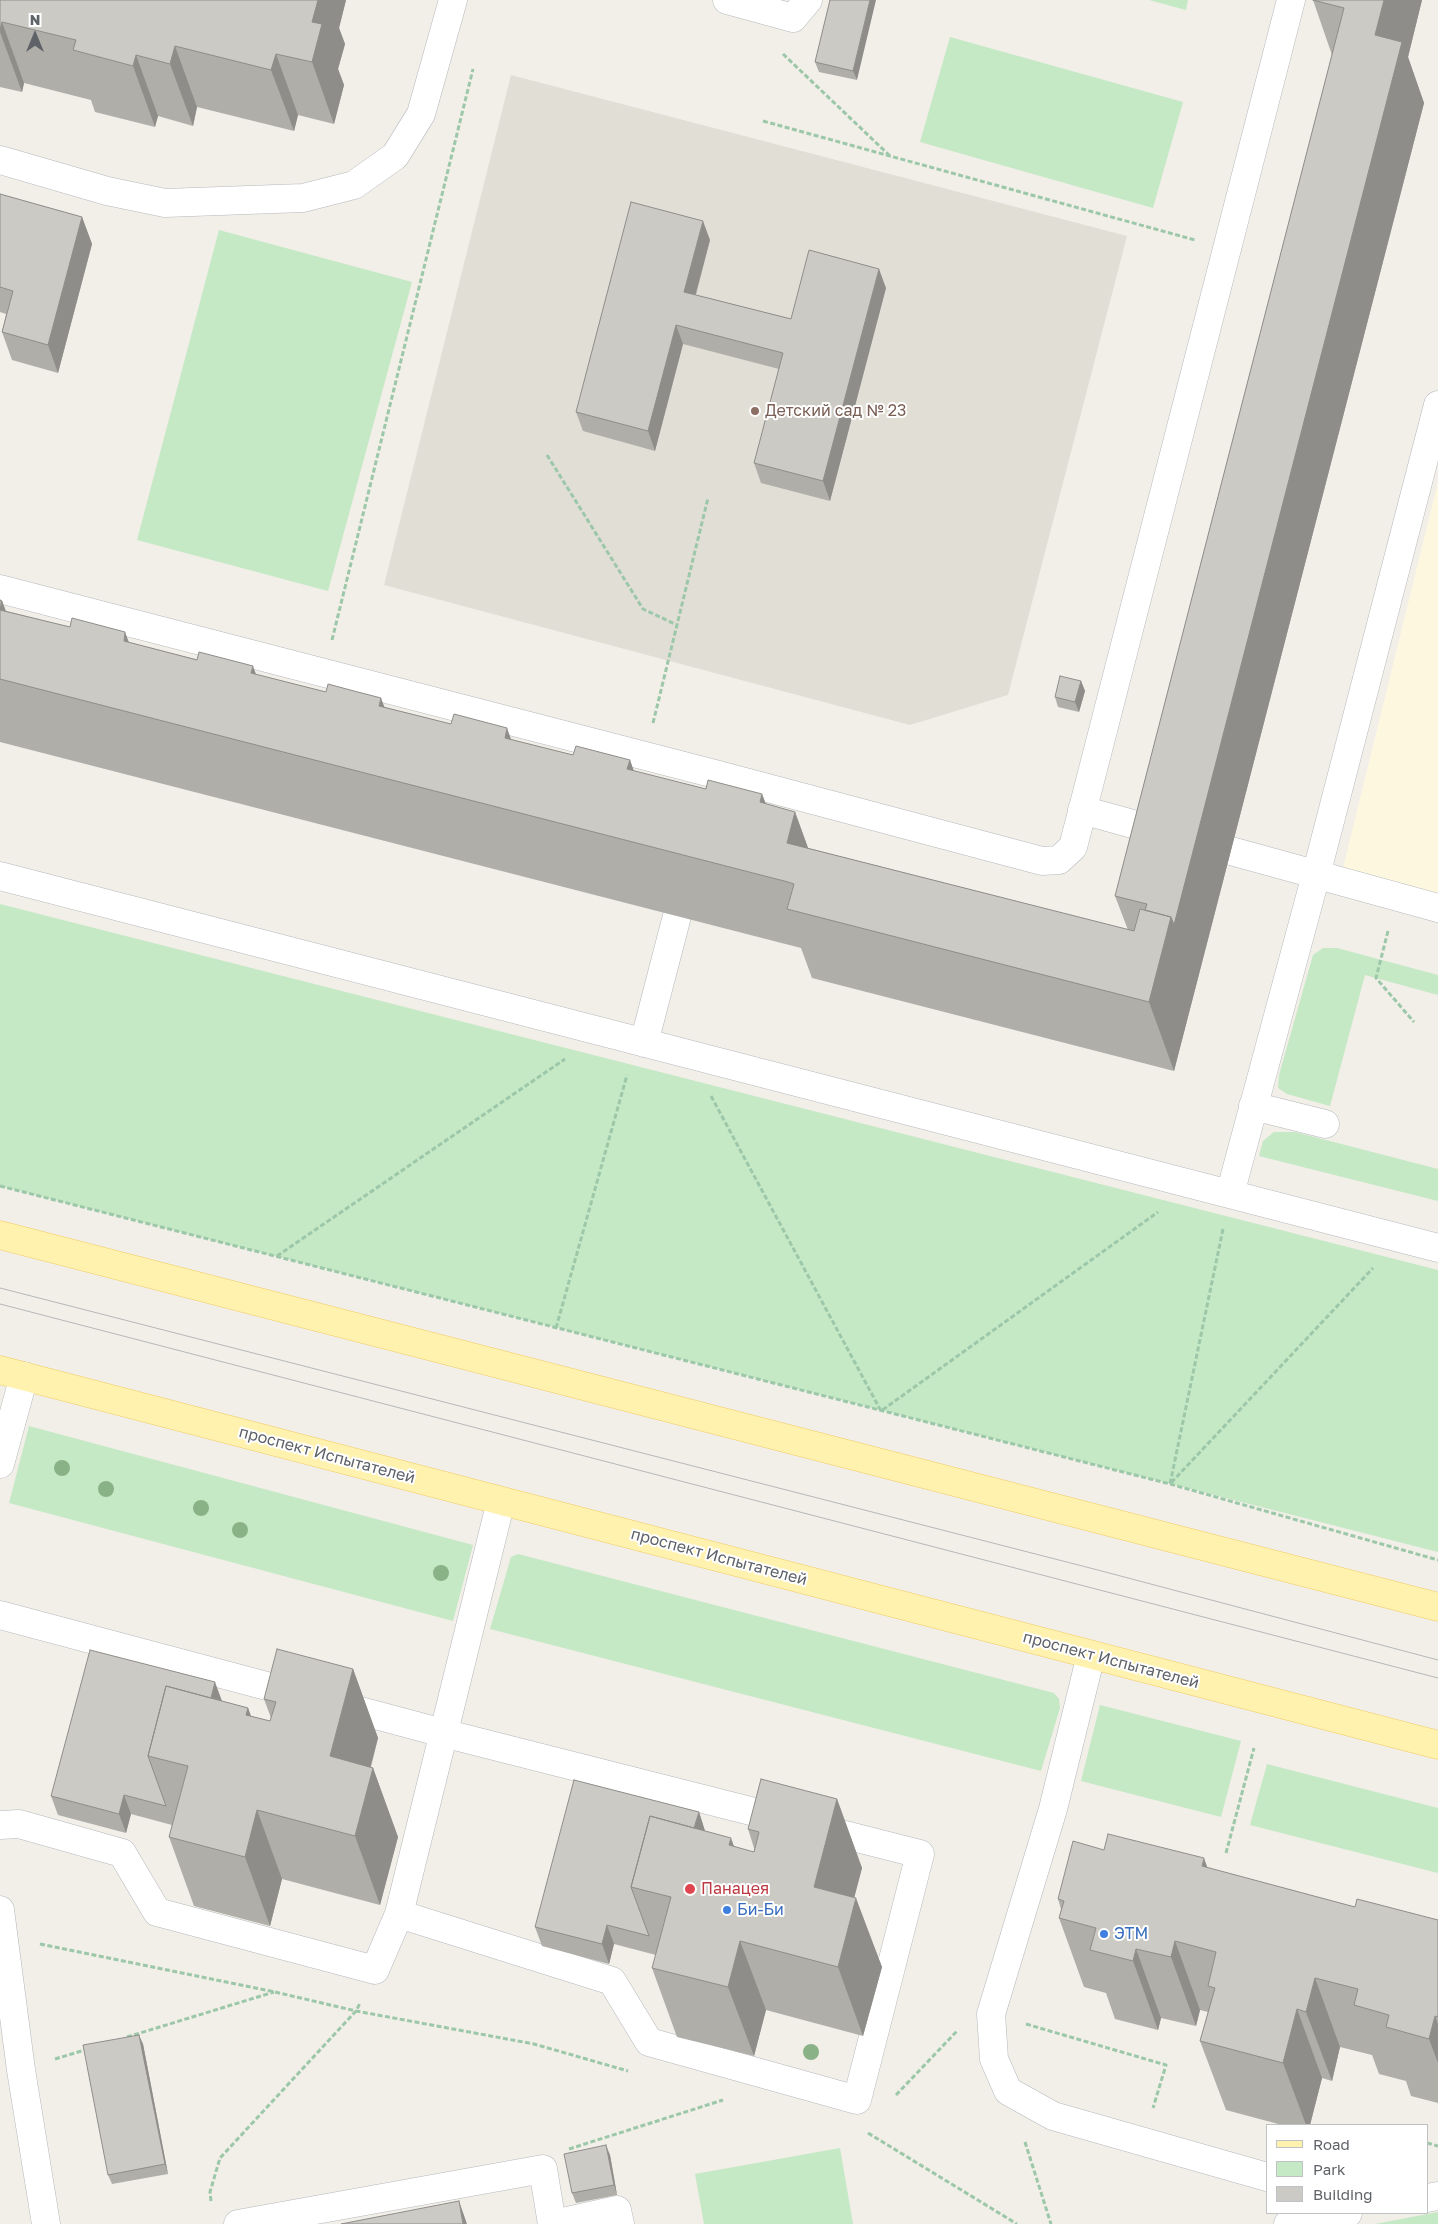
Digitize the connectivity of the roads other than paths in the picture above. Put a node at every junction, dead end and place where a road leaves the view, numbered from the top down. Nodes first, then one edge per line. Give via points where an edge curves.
1 (453, 0) edge
2 (727, 0) edge
3 (808, 0) edge
4 (1291, 0) edge
5 (0, 160) edge
6 (1438, 405) edge
7 (0, 588) edge
8 (714, 774) junction
9 (707, 802) edge
10 (1082, 810) junction
11 (1169, 834) edge
12 (1231, 852) dead end
13 (1316, 875) junction
14 (0, 876) edge
15 (1438, 908) edge
16 (677, 916) edge
17 (644, 1043) junction
18 (1253, 1106) junction
19 (1326, 1124) dead end
20 (1230, 1194) junction
21 (0, 1235) edge
22 (1438, 1248) edge
23 (12, 1373) edge
24 (0, 1464) edge
25 (501, 1501) junction
26 (1438, 1607) edge
27 (0, 1615) edge
28 (1091, 1655) junction
29 (443, 1733) junction
30 (1438, 1745) edge
31 (0, 1826) edge
32 (0, 1910) edge
33 (399, 1914) junction
34 (10, 2072) edge
35 (1266, 2178) edge
36 (1343, 2214) edge
37 (46, 2224) edge
38 (238, 2224) edge
39 (553, 2224) edge
40 (620, 2224) edge
41 (1288, 2224) edge

1 - 5 street via 421,114 395,156 354,185 303,198 165,203 107,191
2 - 3 street via 793,18
4 - 10 street
6 - 13 street
7 - 8 street
8 - 9 street
8 - 10 street via 1042,862 1059,860 1073,847
10 - 11 street
12 - 13 street
13 - 15 street
13 - 18 street
14 - 17 street
16 - 17 street
17 - 20 street
18 - 19 street
18 - 20 street
20 - 22 street
21 - 26 main road
23 - 24 street
23 - 25 main road, проспект Испытателей
25 - 28 main road, проспект Испытателей
25 - 29 street
27 - 29 street
28 - 30 main road, проспект Испытателей
28 - 35 street via 1053,1809 992,2014 994,2059 1008,2091 1053,2116
29 - 33 street
29 - 33 street via 920,1854 857,2100 649,2042 612,1981
31 - 33 street via 19,1824 122,1854 157,1912 375,1970
32 - 34 street
34 - 37 street
36 - 41 street
38 - 39 street via 543,2169
39 - 40 street via 617,2210

